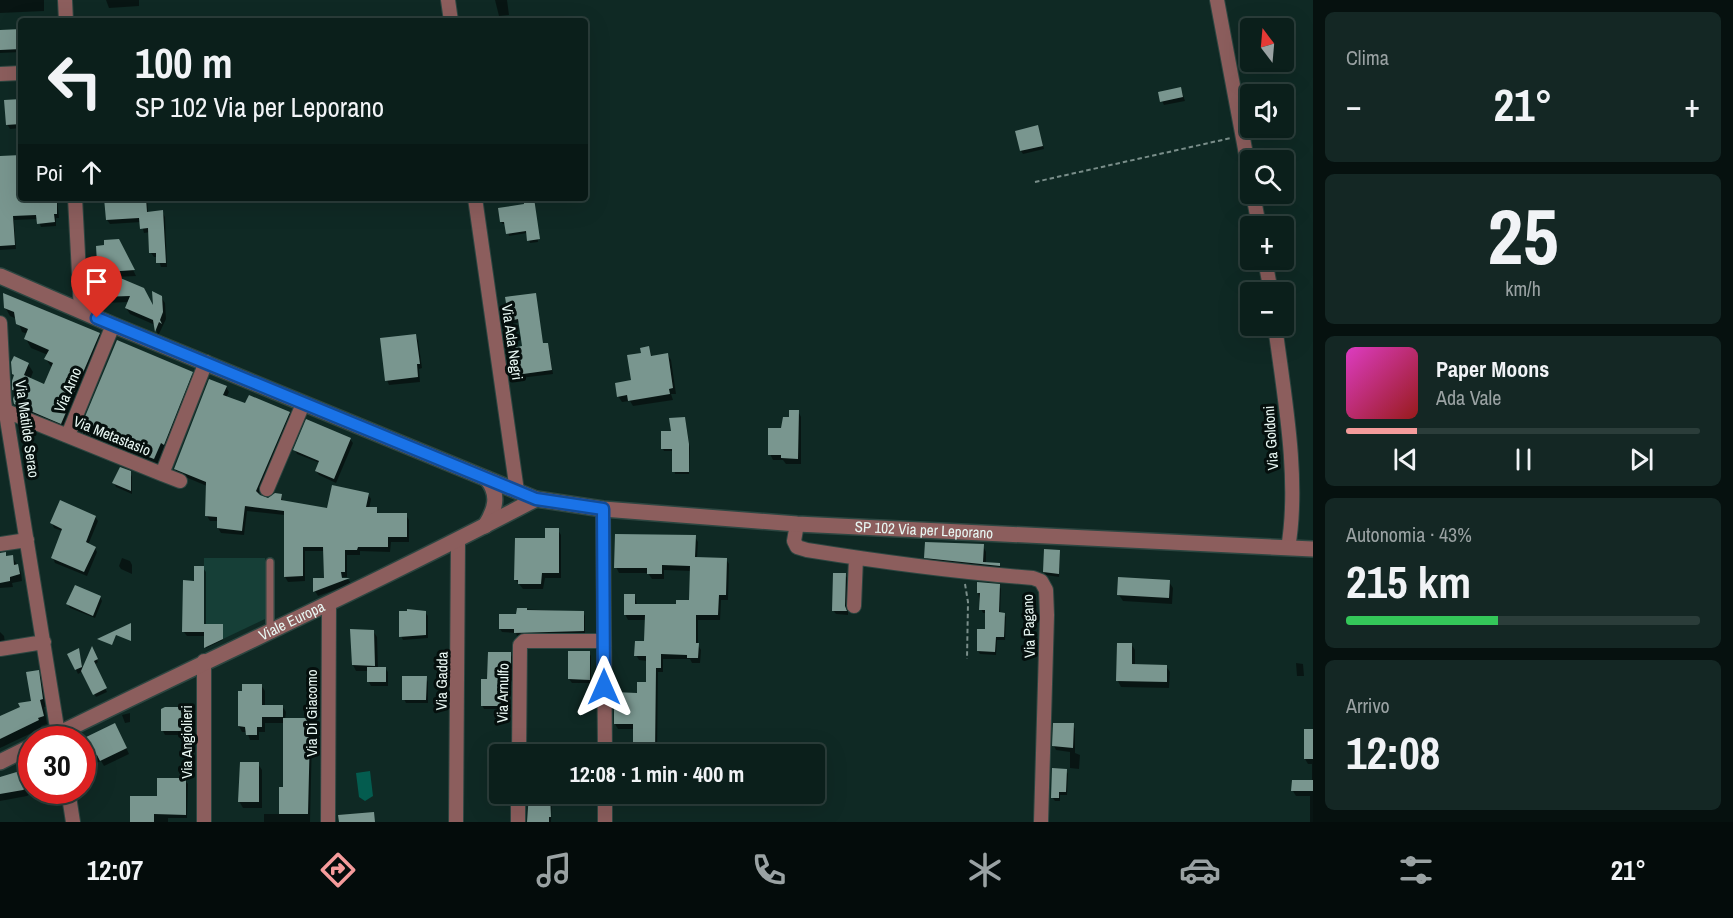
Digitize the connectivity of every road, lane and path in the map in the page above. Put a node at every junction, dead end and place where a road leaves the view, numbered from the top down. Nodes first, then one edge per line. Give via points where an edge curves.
1 (65, 0) edge
2 (448, 0) edge
3 (1217, 0) edge
4 (66, 18) edge
5 (450, 18) edge
6 (18, 73) edge
7 (0, 74) edge
8 (1240, 119) edge
9 (1240, 136) edge
10 (1035, 182) dead end
11 (75, 201) edge
12 (476, 201) edge
13 (0, 276) edge
14 (81, 310) junction
15 (0, 323) edge
16 (114, 325) junction
17 (1276, 336) edge
18 (206, 362) junction
19 (303, 404) junction
20 (6, 411) junction
21 (68, 435) junction
22 (162, 474) junction
23 (488, 479) junction
24 (180, 481) dead end
25 (267, 489) dead end
26 (517, 491) junction
27 (536, 499) junction
28 (603, 509) junction
29 (797, 524) junction
30 (485, 526) junction
31 (27, 540) junction
32 (459, 540) junction
33 (0, 544) edge
34 (1288, 548) junction
35 (1313, 549) edge
36 (856, 558) junction
37 (270, 562) dead end
38 (962, 572) junction
39 (329, 604) junction
40 (854, 606) dead end
41 (270, 631) junction
42 (604, 641) junction
43 (44, 642) junction
44 (0, 649) edge
45 (967, 659) dead end
46 (204, 661) junction
47 (54, 726) edge
48 (77, 726) edge
49 (519, 744) edge
50 (605, 744) edge
51 (18, 753) edge
52 (0, 762) edge
53 (70, 804) edge
54 (518, 804) edge
55 (605, 804) edge
56 (73, 822) edge
57 (204, 822) edge
58 (328, 822) edge
59 (456, 822) edge
60 (518, 822) edge
61 (605, 822) edge
62 (1041, 822) edge

1 - 4 street
2 - 5 street
3 - 8 street
6 - 7 street
9 - 10 path
11 - 14 street
12 - 26 street, Via Ada Negri
13 - 14 street, SP 102 Via per Leporano
14 - 16 street, SP 102 Via per Leporano
15 - 20 street, Via Matilde Serao
16 - 18 street, SP 102 Via per Leporano
16 - 21 street, Via Arno
17 - 34 street, Via Goldoni via 1291,456
18 - 19 street, SP 102 Via per Leporano
18 - 22 street, Via Metastasio
19 - 23 street, SP 102 Via per Leporano
19 - 25 street
20 - 21 street, Via Metastasio
20 - 31 street, Via Matilde Serao
21 - 22 street, Via Metastasio
22 - 24 street
23 - 26 street, SP 102 Via per Leporano
23 - 30 street via 495,503
26 - 27 street, SP 102 Via per Leporano
27 - 28 street, SP 102 Via per Leporano
27 - 30 street, Viale Europa
28 - 29 street, SP 102 Via per Leporano
28 - 42 street
29 - 34 street, SP 102 Via per Leporano
29 - 36 street, Via Pagano via 797,547
30 - 32 street, Viale Europa
31 - 33 street
31 - 43 street, Via Matilde Serao
32 - 39 street, Viale Europa
32 - 59 street, Via Gadda
34 - 35 street, SP 102 Via per Leporano
36 - 38 street, Via Pagano
36 - 40 street
37 - 41 lane
38 - 45 path via 968,602
38 - 62 street, Via Pagano via 1033,578 1041,581 1046,590
39 - 41 street, Viale Europa
39 - 58 street, Via Di Giacomo
41 - 46 street, Viale Europa
42 - 49 street, Via Arnulfo via 524,641 520,645
42 - 50 street
43 - 44 street
43 - 47 street, Via Matilde Serao
46 - 48 street, Viale Europa
46 - 57 street, Via Angiolieri
51 - 52 street
53 - 56 street
54 - 60 street
55 - 61 street

